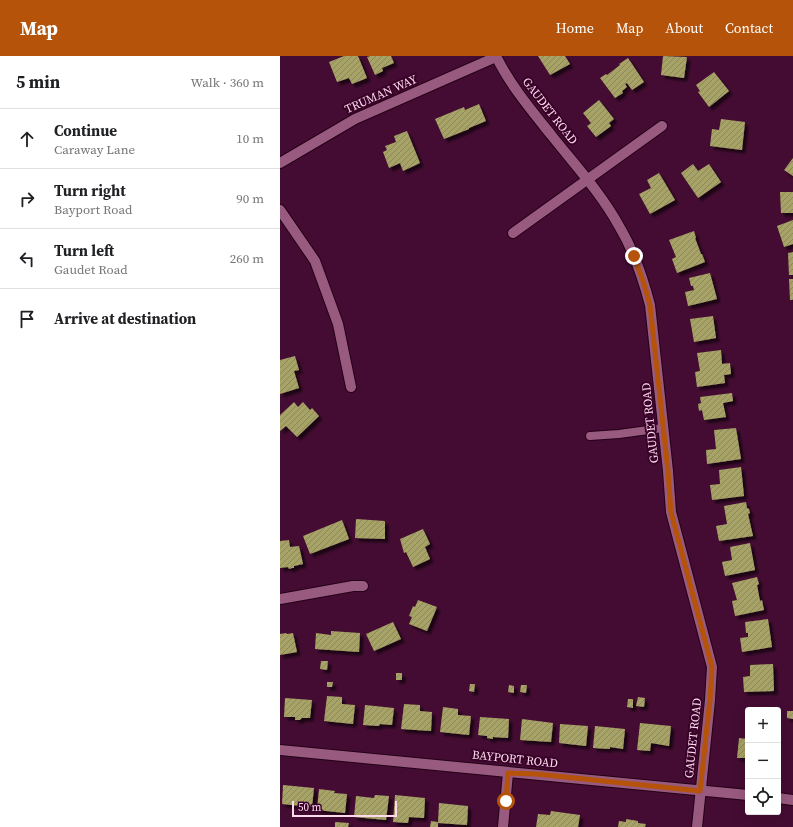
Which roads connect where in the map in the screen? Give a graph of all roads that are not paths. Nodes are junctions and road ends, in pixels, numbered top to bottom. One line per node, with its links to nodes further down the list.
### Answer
1 (496, 57): 3 (street, TRUMAN WAY); 4 (street, GAUDET ROAD)
2 (662, 126): 4 (street)
3 (280, 163)
4 (588, 180): 6 (street); 8 (street, GAUDET ROAD)
5 (280, 210): 7 (street)
6 (513, 233)
7 (351, 387)
8 (663, 428): 9 (lane); 14 (street, GAUDET ROAD)
9 (590, 436)
10 (363, 586): 11 (street)
11 (280, 599)
12 (280, 750): 13 (street, BAYPORT ROAD)
13 (508, 773): 14 (street, BAYPORT ROAD); 18 (street)
14 (700, 791): 15 (street, BAYPORT ROAD); 19 (street, GAUDET ROAD)
15 (745, 795)
16 (781, 798): 17 (street)
17 (793, 800)
18 (503, 827)
19 (697, 827)

